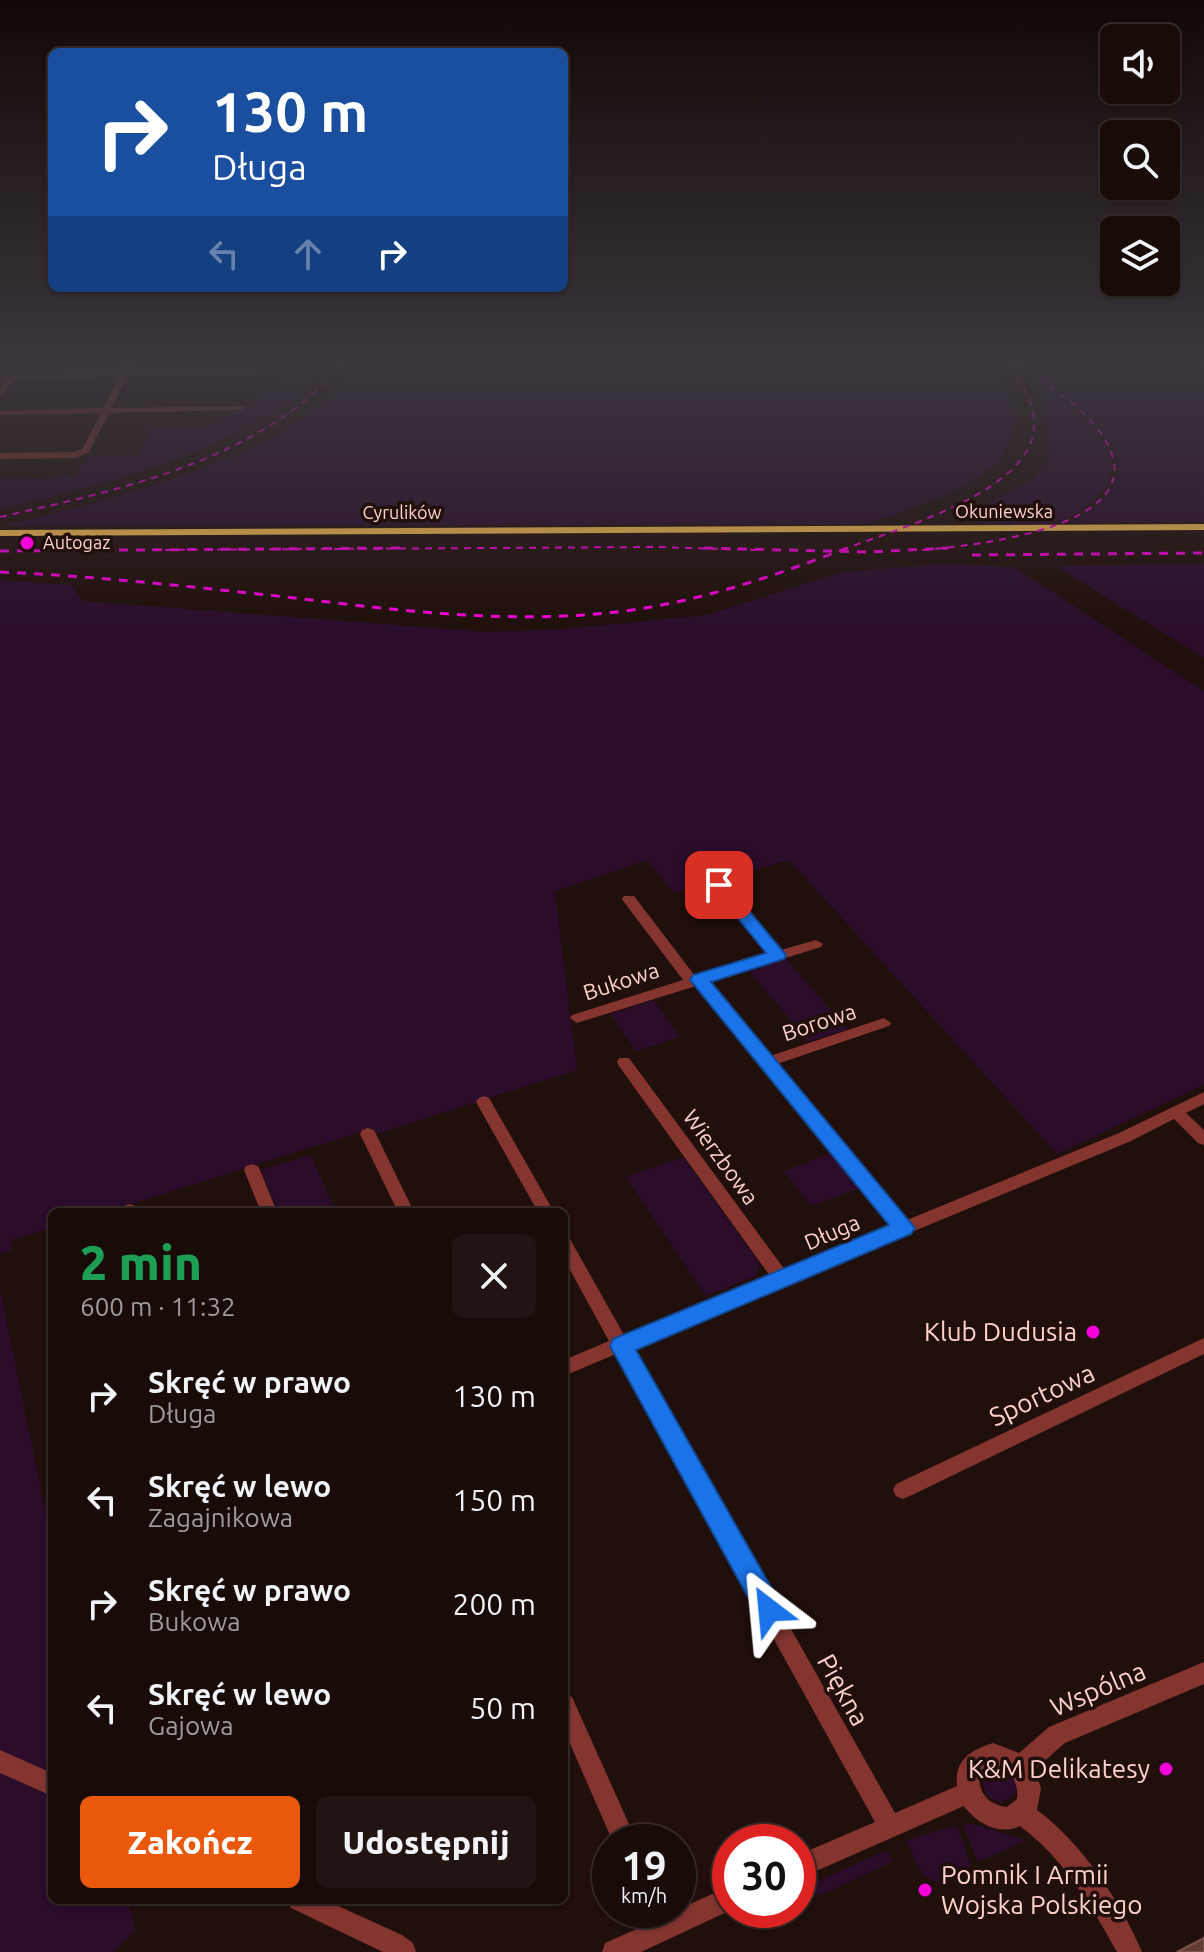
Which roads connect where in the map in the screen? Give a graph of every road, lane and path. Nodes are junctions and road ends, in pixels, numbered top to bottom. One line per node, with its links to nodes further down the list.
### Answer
1 (83, 452): 2 (street)
2 (0, 456)
3 (1204, 527): 4 (main road, Okuniewska)
4 (805, 529): 5 (main road, Cyrulików)
5 (0, 533)
6 (719, 885): 9 (street)
7 (629, 899): 10 (street)
8 (816, 944): 9 (street, Bukowa)
9 (777, 955): 10 (street, Bukowa)
10 (695, 981): 11 (street, Bukowa); 14 (street)
11 (577, 1018)
12 (884, 1023): 14 (street, Borowa)
13 (624, 1062): 26 (street, Wierzbowa)
14 (768, 1062): 24 (street)
15 (1204, 1097): 17 (street, Długa)
16 (484, 1102): 23 (street)
17 (1177, 1113): 19 (street); 24 (street, Długa)
18 (368, 1134): 22 (street)
19 (1204, 1139)
20 (252, 1170): 21 (street)
21 (267, 1208)
22 (404, 1208)
23 (544, 1208)
24 (904, 1228): 26 (street, Długa)
25 (568, 1251): 27 (street, Piękna)
26 (782, 1279): 27 (street, Długa)
27 (622, 1346): 29 (street, Długa); 39 (street, Piękna)
28 (1204, 1346): 30 (street, Sportowa)
29 (568, 1366)
30 (903, 1490)
31 (1204, 1673): 34 (street, Wspólna)
32 (568, 1714): 38 (street)
33 (0, 1761): 35 (street)
34 (1020, 1767): 36 (street); 37 (street)
35 (48, 1783)
36 (969, 1792): 37 (street); 39 (street)
37 (1021, 1813): 45 (street)
38 (617, 1824)
39 (890, 1826): 40 (street)
40 (816, 1859)
41 (314, 1904): 43 (street)
42 (648, 1928): 44 (street)
43 (404, 1952)
44 (614, 1952)
45 (1130, 1952)

